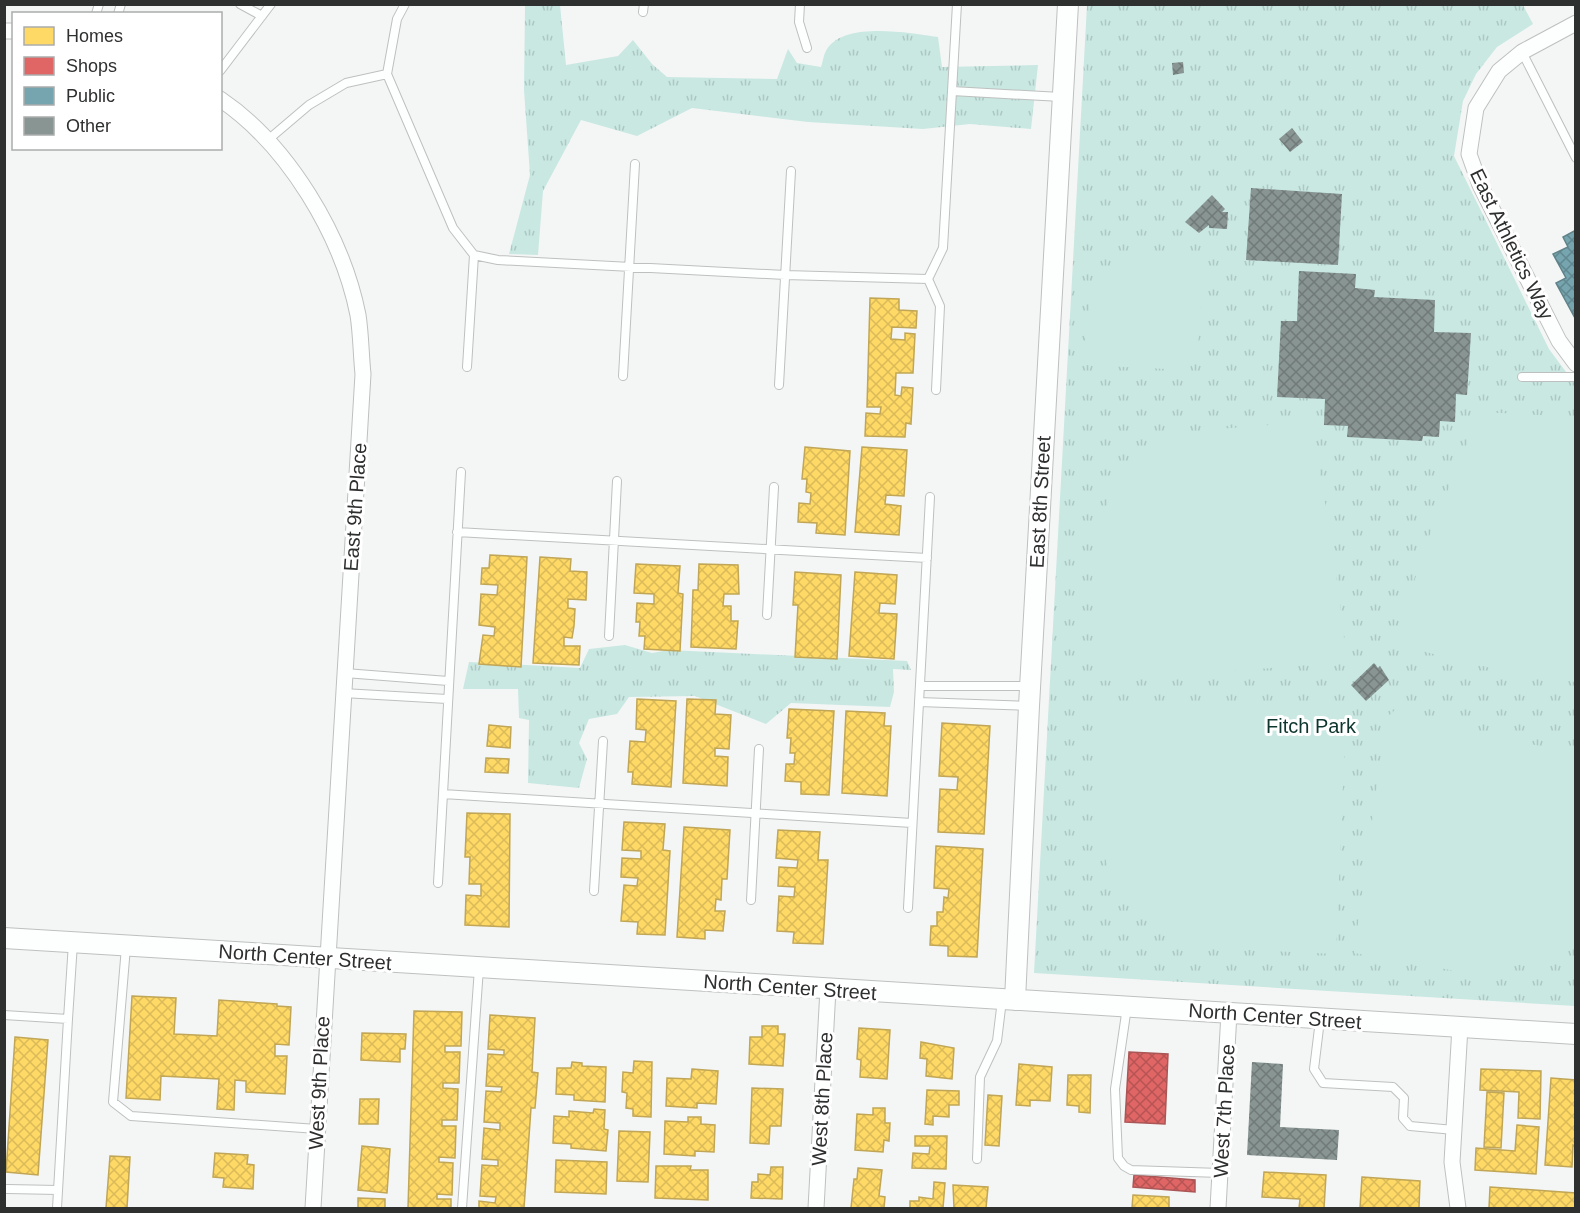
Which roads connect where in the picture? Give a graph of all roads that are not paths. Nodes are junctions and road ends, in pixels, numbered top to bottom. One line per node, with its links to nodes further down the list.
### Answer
1 (240, 4): 7 (lane)
2 (271, 4): 7 (lane)
3 (405, 4): 12 (lane)
4 (800, 4): 9 (lane)
5 (957, 4): 13 (lane)
6 (1068, 4): 14 (street, East 8th Street)
7 (262, 16): 11 (lane)
8 (1575, 23): 10 (street, East Athletics Way)
9 (807, 48)
10 (1522, 52): 17 (lane); 24 (street, East Athletics Way)
11 (222, 68)
12 (387, 74): 16 (lane); 20 (lane)
13 (952, 92): 14 (lane); 23 (lane)
14 (1063, 97): 44 (street, East 8th Street)
15 (222, 100): 16 (street, East 9th Place)
16 (269, 139): 41 (street, East 9th Place)
17 (1575, 158)
18 (635, 164): 21 (lane)
19 (791, 171): 22 (lane)
20 (474, 255): 21 (lane); 25 (lane)
21 (629, 267): 22 (lane); 26 (lane)
22 (785, 275): 23 (lane); 29 (lane)
23 (928, 279): 30 (lane)
24 (1575, 364)
25 (467, 367)
26 (623, 375)
27 (1522, 377): 28 (lane)
28 (1575, 377)
29 (779, 385)
30 (936, 390)
31 (461, 472): 35 (lane)
32 (617, 480): 36 (lane)
33 (774, 487): 37 (lane)
34 (930, 497): 38 (lane)
35 (457, 532): 36 (lane); 42 (lane)
36 (614, 541): 37 (lane); 40 (lane)
37 (770, 550): 38 (lane); 39 (lane)
38 (927, 558): 43 (lane)
39 (767, 615)
40 (609, 636)
41 (344, 673): 42 (lane); 45 (street, East 9th Place)
42 (448, 681): 46 (lane)
43 (920, 686): 44 (lane); 47 (lane)
44 (1030, 686): 48 (street, East 8th Street)
45 (343, 693): 46 (lane); 62 (street, East 9th Place)
46 (447, 699): 51 (lane)
47 (919, 702): 48 (lane); 54 (lane)
48 (1029, 706): 65 (street, East 8th Street)
49 (603, 741): 52 (lane)
50 (759, 749): 53 (lane)
51 (443, 794): 52 (lane); 55 (lane)
52 (599, 804): 53 (lane); 56 (lane)
53 (756, 813): 54 (lane); 57 (lane)
54 (912, 823): 58 (lane)
55 (438, 883)
56 (594, 891)
57 (751, 900)
58 (908, 908)
59 (4, 938): 60 (street, North Center Street)
60 (73, 942): 61 (street, North Center Street); 70 (lane)
61 (126, 946): 62 (street, North Center Street); 73 (lane)
62 (326, 958): 63 (street, North Center Street); 73 (street, West 9th Place)
63 (479, 967): 64 (street, North Center Street); 81 (lane)
64 (828, 989): 65 (street, North Center Street); 82 (street, West 8th Place)
65 (1009, 1000): 66 (street, North Center Street); 75 (lane)
66 (1127, 1007): 67 (street, North Center Street); 76 (lane)
67 (1229, 1013): 69 (street, North Center Street); 76 (street, West 7th Place)
68 (4, 1015): 70 (lane)
69 (1320, 1018): 71 (street, North Center Street); 74 (lane)
70 (68, 1019): 78 (lane)
71 (1460, 1027): 72 (street, North Center Street); 74 (street)
72 (1575, 1034)
73 (317, 1129): 80 (street, West 9th Place)
74 (1454, 1130): 84 (street)
75 (977, 1159)
76 (1220, 1173): 83 (street, West 7th Place)
77 (7, 1189): 78 (lane)
78 (58, 1190): 79 (lane)
79 (57, 1209)
80 (313, 1209)
81 (462, 1209)
82 (816, 1209)
83 (1218, 1209)
84 (1458, 1209)

